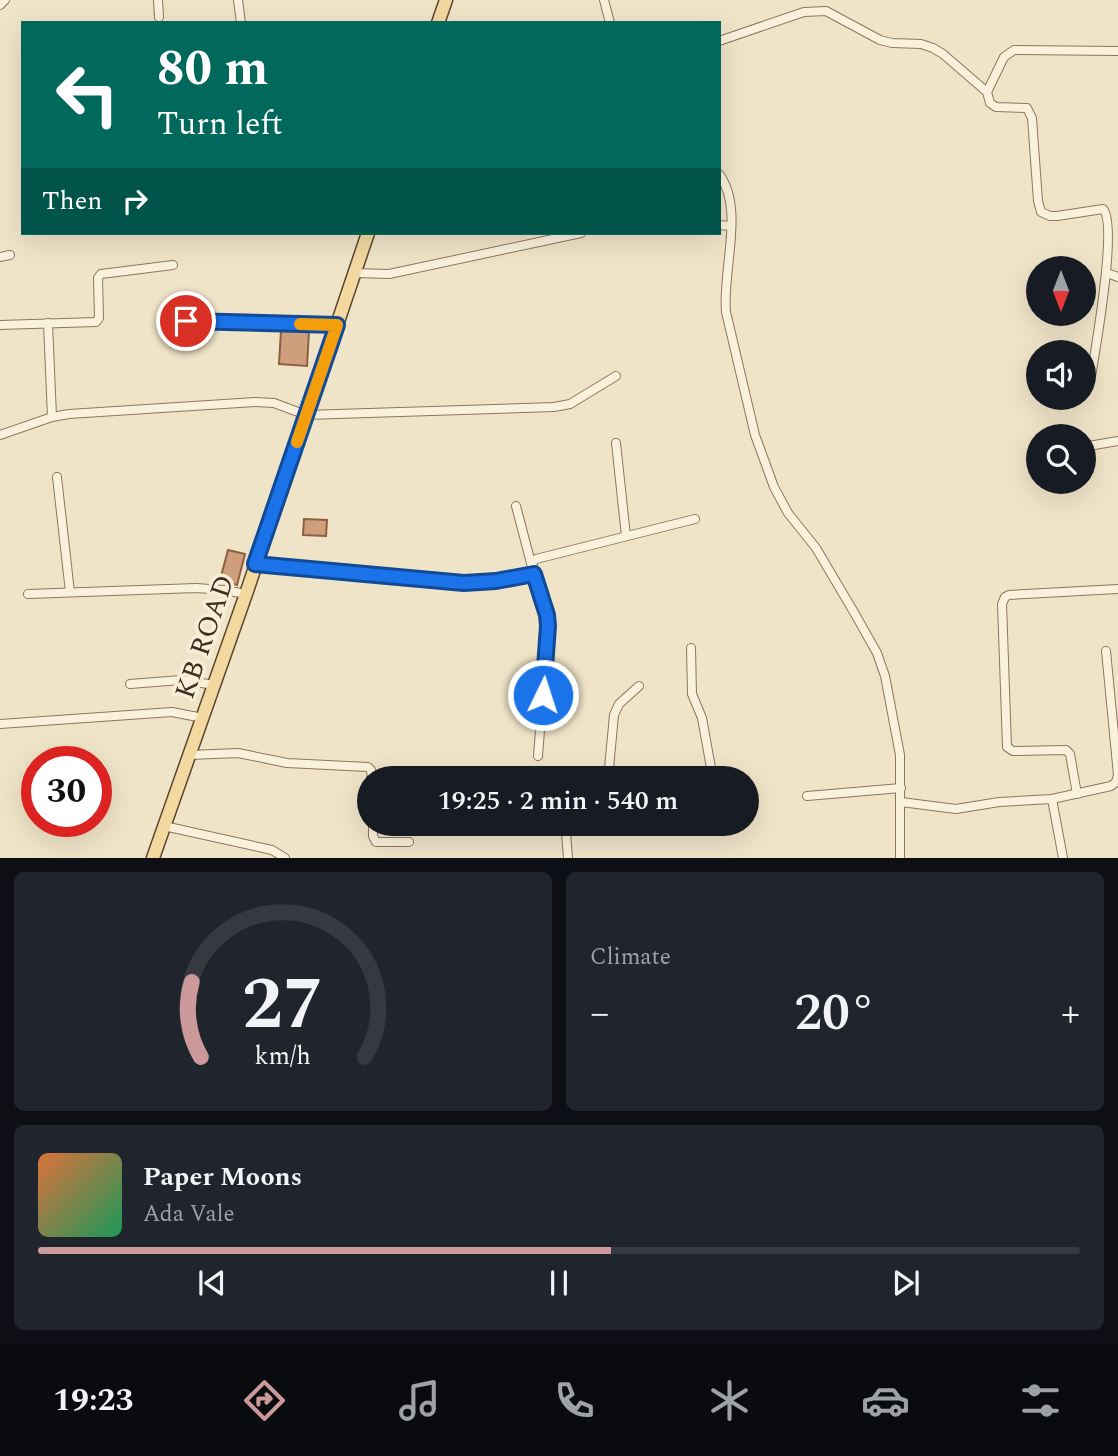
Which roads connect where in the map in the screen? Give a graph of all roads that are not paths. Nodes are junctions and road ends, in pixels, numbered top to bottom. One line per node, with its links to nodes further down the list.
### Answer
1 (5, 0): 6 (street)
2 (158, 0): 7 (street)
3 (238, 0): 8 (street)
4 (446, 0): 9 (main road)
5 (604, 0): 10 (street)
6 (0, 5)
7 (159, 17)
8 (241, 21)
9 (439, 21)
10 (609, 21)
11 (721, 40): 13 (street)
12 (1118, 51): 13 (street)
13 (987, 92): 23 (street)
14 (721, 178): 16 (street)
15 (721, 225): 16 (street)
16 (731, 226): 60 (street)
17 (367, 235): 22 (main road, KB ROAD)
18 (572, 235): 22 (street)
19 (10, 255): 20 (street)
20 (0, 257)
21 (173, 265): 26 (street)
22 (354, 273): 28 (main road, KB ROAD)
23 (1107, 273): 24 (street); 29 (street)
24 (1118, 277)
25 (186, 321): 28 (street)
26 (48, 323): 27 (street); 32 (street)
27 (0, 325)
28 (337, 325): 31 (main road, KB ROAD)
29 (1096, 344)
30 (616, 376): 31 (street)
31 (306, 415): 32 (street); 41 (main road, KB ROAD)
32 (51, 417): 33 (street)
33 (0, 435)
34 (1118, 442): 36 (street)
35 (616, 443): 40 (street)
36 (1096, 445)
37 (57, 477): 44 (street)
38 (516, 506): 42 (street)
39 (695, 519): 40 (street)
40 (626, 536): 42 (street)
41 (255, 564): 42 (street); 46 (main road, KB ROAD)
42 (533, 571): 55 (street)
43 (1118, 589): 61 (street)
44 (70, 592): 45 (street); 46 (street)
45 (28, 594)
46 (246, 594): 50 (main road, KB ROAD)
47 (691, 648): 58 (street)
48 (1106, 651): 59 (street)
49 (131, 684): 50 (street)
50 (215, 685): 52 (main road, KB ROAD)
51 (639, 686): 57 (street)
52 (203, 719): 53 (street); 54 (main road, KB ROAD)
53 (0, 724)
54 (189, 755): 56 (street); 65 (main road, KB ROAD)
55 (538, 756)
56 (357, 766)
57 (609, 766)
58 (711, 766)
59 (1117, 782): 61 (street)
60 (901, 788): 62 (street); 64 (street)
61 (1077, 794): 63 (street)
62 (807, 796)
63 (1052, 799): 64 (street); 73 (street)
64 (901, 802): 72 (street)
65 (164, 825): 69 (main road, KB ROAD); 70 (street)
66 (375, 836): 68 (street)
67 (566, 836): 71 (street)
68 (410, 842)
69 (153, 858)
70 (285, 858)
71 (568, 858)
72 (900, 858)
73 (1063, 858)

